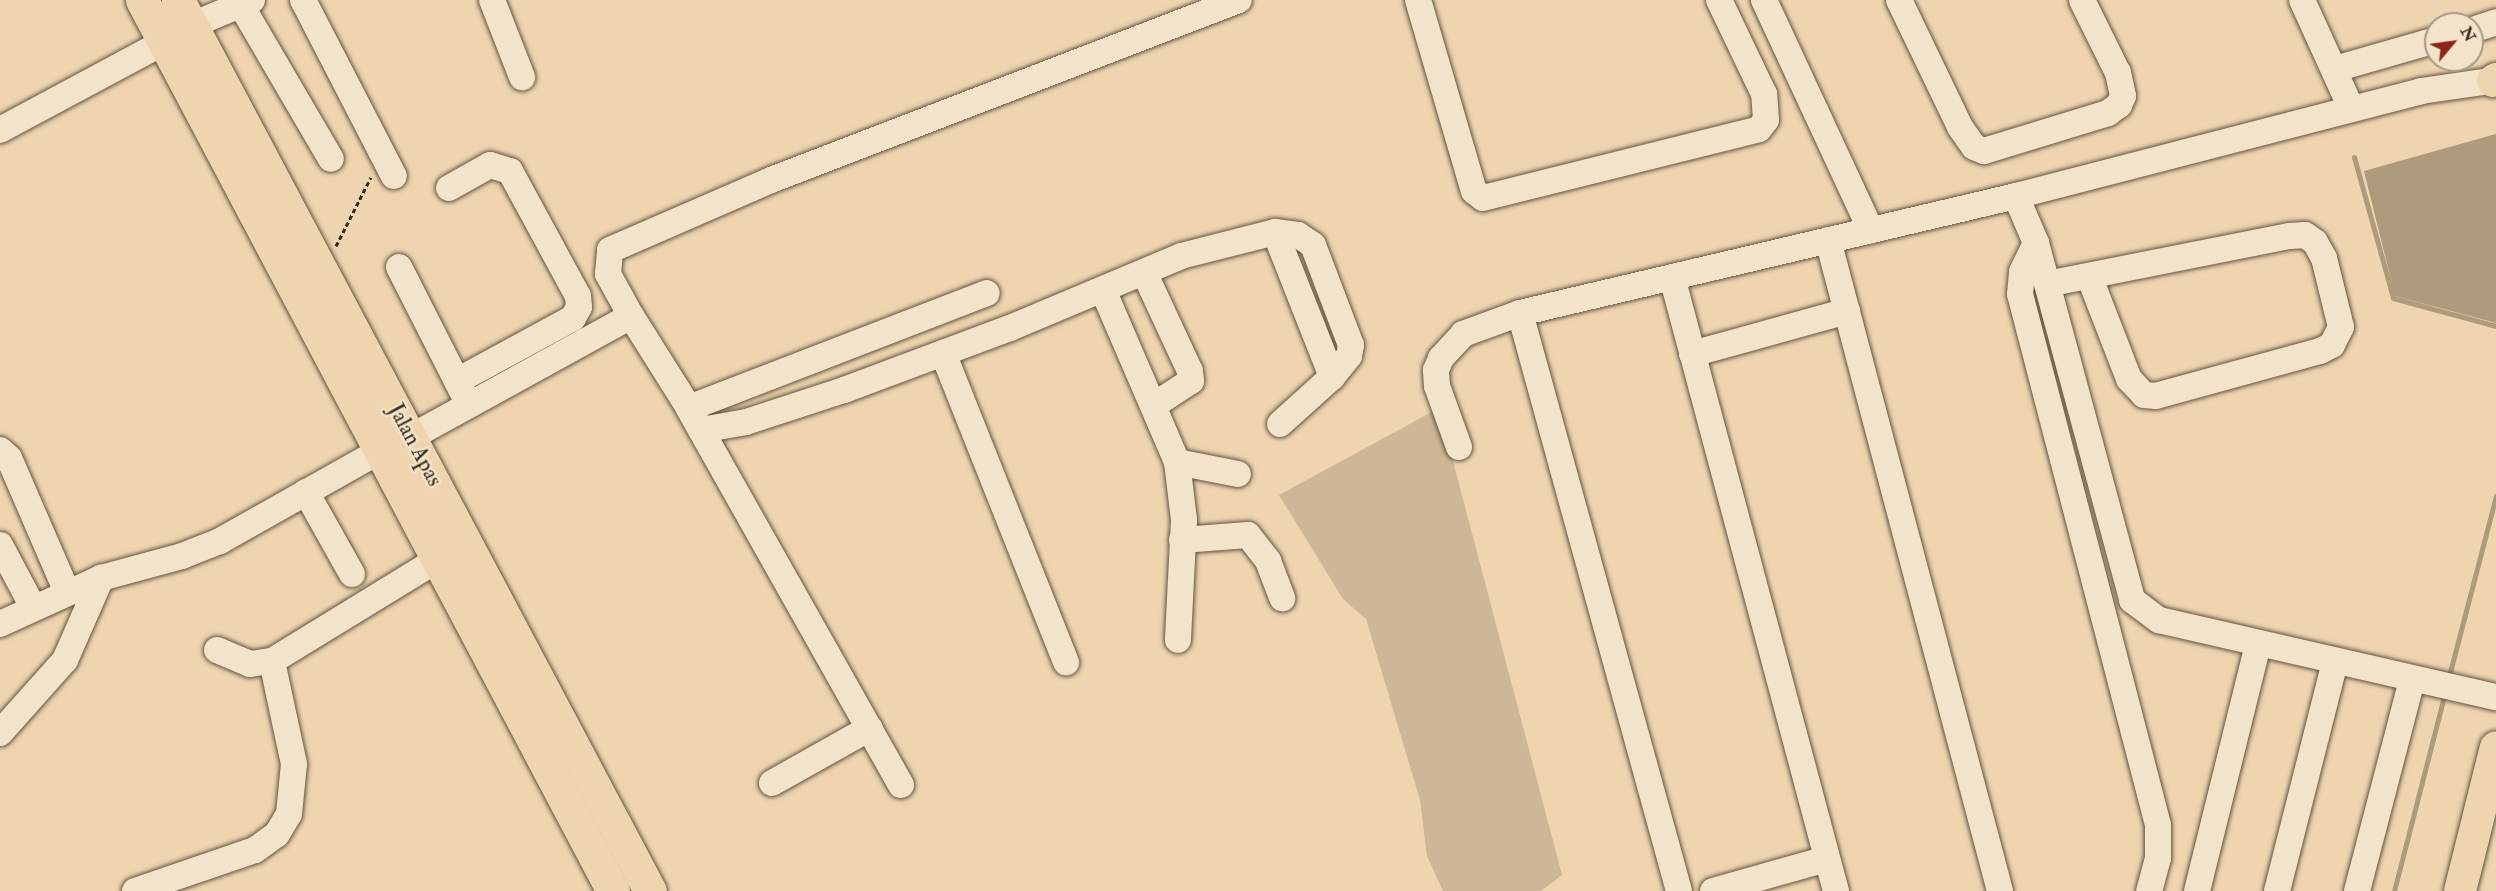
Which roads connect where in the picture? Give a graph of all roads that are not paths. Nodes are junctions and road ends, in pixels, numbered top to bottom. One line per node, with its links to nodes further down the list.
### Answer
1 (142, 0): 13 (highway, Jalan Apas)
2 (303, 0): 21 (street)
3 (492, 0): 16 (street)
4 (1239, 0): 36 (street)
5 (1418, 0): 6 (street)
6 (1719, 0)
7 (1764, 0): 24 (street)
8 (1899, 0): 9 (street)
9 (2082, 0)
10 (2302, 0): 15 (street)
11 (246, 2): 12 (street); 20 (street)
12 (185, 12): 44 (highway, Jalan Apas)
13 (164, 42): 19 (street); 47 (highway, Jalan Apas)
14 (2424, 43): 15 (street)
15 (2335, 69): 18 (street)
16 (522, 77)
17 (2495, 80): 18 (street)
18 (2351, 108): 23 (street)
19 (0, 130)
20 (331, 159)
21 (390, 168)
22 (449, 188): 39 (street)
23 (2016, 196): 24 (street); 26 (street)
24 (1871, 230): 25 (street)
25 (1828, 240): 30 (street); 34 (street)
26 (2036, 243): 31 (street); 83 (street)
27 (399, 267): 39 (street)
28 (1144, 272): 32 (street); 41 (street); 43 (street)
29 (2089, 276): 29 (street); 31 (street)
30 (1672, 277): 35 (street); 38 (street)
31 (2047, 284): 61 (street)
32 (1103, 290): 37 (street); 41 (street)
33 (987, 293): 42 (street)
34 (1847, 311): 38 (street); 82 (street)
35 (1520, 313): 45 (street); 79 (street)
36 (631, 316): 40 (street); 42 (street)
37 (943, 353): 42 (street); 64 (street)
38 (1692, 354): 75 (street)
39 (457, 381): 40 (street)
40 (469, 405): 44 (street)
41 (1153, 406): 48 (street)
42 (695, 419): 69 (street)
43 (1280, 424)
44 (411, 437): 67 (highway, Jalan Apas)
45 (1459, 447)
46 (0, 450): 56 (street)
47 (380, 451): 50 (street); 53 (highway, Jalan Apas)
48 (1178, 462): 49 (street); 51 (street)
49 (1238, 474)
50 (306, 492): 54 (street); 55 (street)
51 (1182, 540): 57 (street); 60 (street)
52 (0, 545): 58 (street)
53 (437, 560): 63 (street); 72 (highway, Jalan Apas)
54 (352, 574)
55 (101, 578): 56 (street); 70 (street)
56 (67, 592): 58 (street)
57 (1282, 598)
58 (33, 607): 59 (street)
59 (0, 624)
60 (1178, 640)
61 (2258, 644): 65 (street); 84 (street)
62 (217, 650): 63 (street)
63 (272, 661): 76 (street)
64 (1066, 662)
65 (2335, 662): 66 (street); 85 (street)
66 (2423, 682): 68 (street); 86 (street)
67 (547, 696): 72 (highway); 78 (highway, Jalan Apas)
68 (2489, 696)
69 (870, 728): 73 (street); 74 (street)
70 (0, 733)
71 (2496, 747): 87 (main road)
72 (557, 783): 77 (highway, Jalan Apas)
73 (771, 783)
74 (901, 784)
75 (1827, 859): 80 (street); 81 (street)
76 (135, 891)
77 (614, 891)
78 (650, 891)
79 (1679, 891)
80 (1713, 891)
81 (1836, 891)
82 (2000, 891)
83 (2150, 891)
84 (2197, 891)
85 (2277, 891)
86 (2357, 891)
87 (2460, 891)

